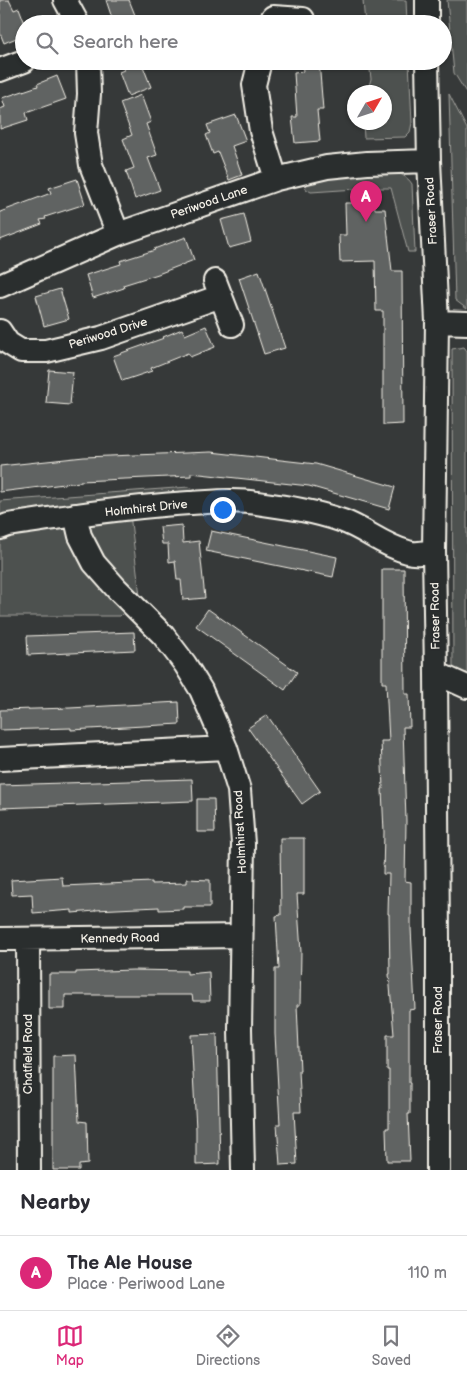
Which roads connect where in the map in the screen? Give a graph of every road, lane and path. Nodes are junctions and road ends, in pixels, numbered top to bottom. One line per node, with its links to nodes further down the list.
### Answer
1 (64, 0): 3 (street)
2 (427, 0): 4 (street)
3 (73, 15)
4 (427, 15)
5 (15, 64): 6 (street)
6 (0, 70)
7 (88, 70): 12 (street)
8 (258, 70): 11 (street)
9 (427, 70): 10 (street, Fraser Road)
10 (429, 161): 11 (street, Periwood Lane); 14 (street, Fraser Road)
11 (276, 179): 12 (street, Periwood Lane)
12 (118, 234): 13 (street, Periwood Lane)
13 (0, 286)
14 (437, 322): 15 (street); 20 (street, Fraser Road)
15 (467, 323)
16 (232, 325): 17 (street, Periwood Drive)
17 (0, 332)
18 (75, 515): 19 (street, Holmhirst Drive); 20 (street, Holmhirst Drive); 23 (street, Holmhirst Road)
19 (0, 528)
20 (434, 551): 21 (street, Fraser Road)
21 (436, 673): 22 (street); 30 (street, Fraser Road)
22 (467, 687)
23 (226, 748): 24 (street); 25 (street, Holmhirst Road)
24 (0, 759)
25 (241, 936): 27 (street, Kennedy Road); 29 (street, Holmhirst Road)
26 (0, 939): 27 (street, Kennedy Road)
27 (28, 939): 28 (street, Chatfield Road)
28 (29, 1170)
29 (243, 1170)
30 (438, 1170)

